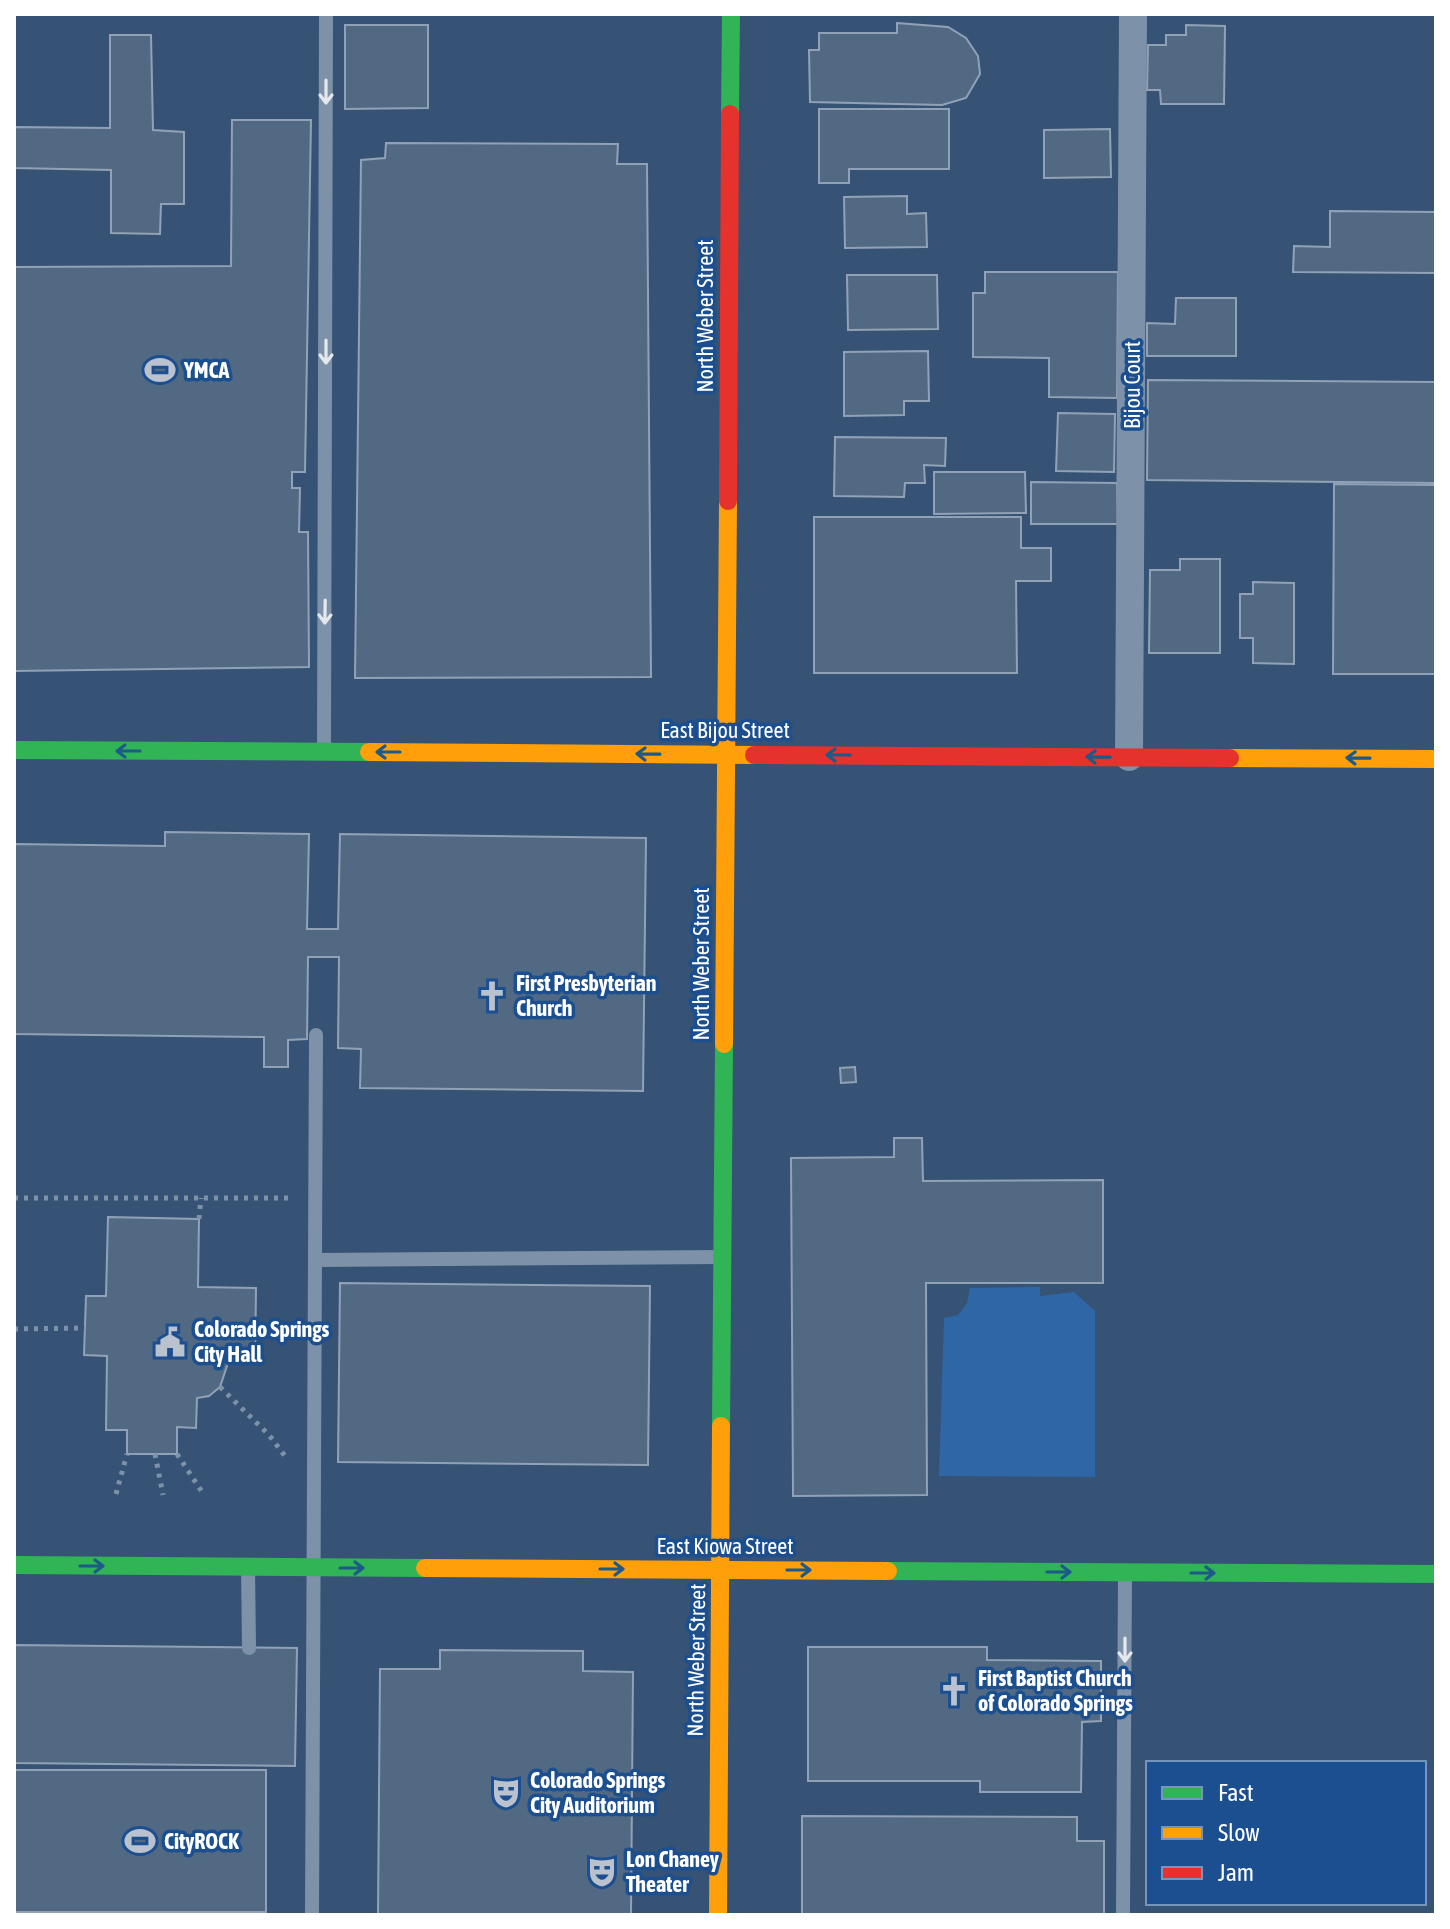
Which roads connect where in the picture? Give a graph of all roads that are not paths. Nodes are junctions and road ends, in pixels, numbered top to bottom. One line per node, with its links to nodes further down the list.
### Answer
1 (326, 14): 5 (lane, one-way to 5)
2 (731, 14): 6 (main road, North Weber Street)
3 (1133, 14): 7 (street, Bijou Court)
4 (14, 750): 5 (main road, East Bijou Street, one-way to 4)
5 (324, 752): 6 (main road, East Bijou Street, one-way to 5)
6 (726, 754): 7 (main road, East Bijou Street, one-way to 6); 10 (main road, North Weber Street)
7 (1129, 757): 8 (main road, East Bijou Street, one-way to 7)
8 (1436, 759)
9 (316, 1035): 11 (lane)
10 (723, 1257): 11 (lane); 15 (main road, North Weber Street)
11 (315, 1260): 14 (lane)
12 (14, 1565): 13 (main road, East Kiowa Street, one-way to 13)
13 (248, 1567): 14 (main road, East Kiowa Street); 18 (lane)
14 (315, 1567): 15 (main road, East Kiowa Street, one-way to 15); 19 (lane)
15 (721, 1570): 16 (main road, East Kiowa Street, one-way to 16); 20 (main road, North Weber Street)
16 (1125, 1572): 17 (main road, East Kiowa Street, one-way to 17); 21 (lane, one-way to 21)
17 (1436, 1574)
18 (249, 1648)
19 (312, 1915)
20 (718, 1915)
21 (1123, 1915)

